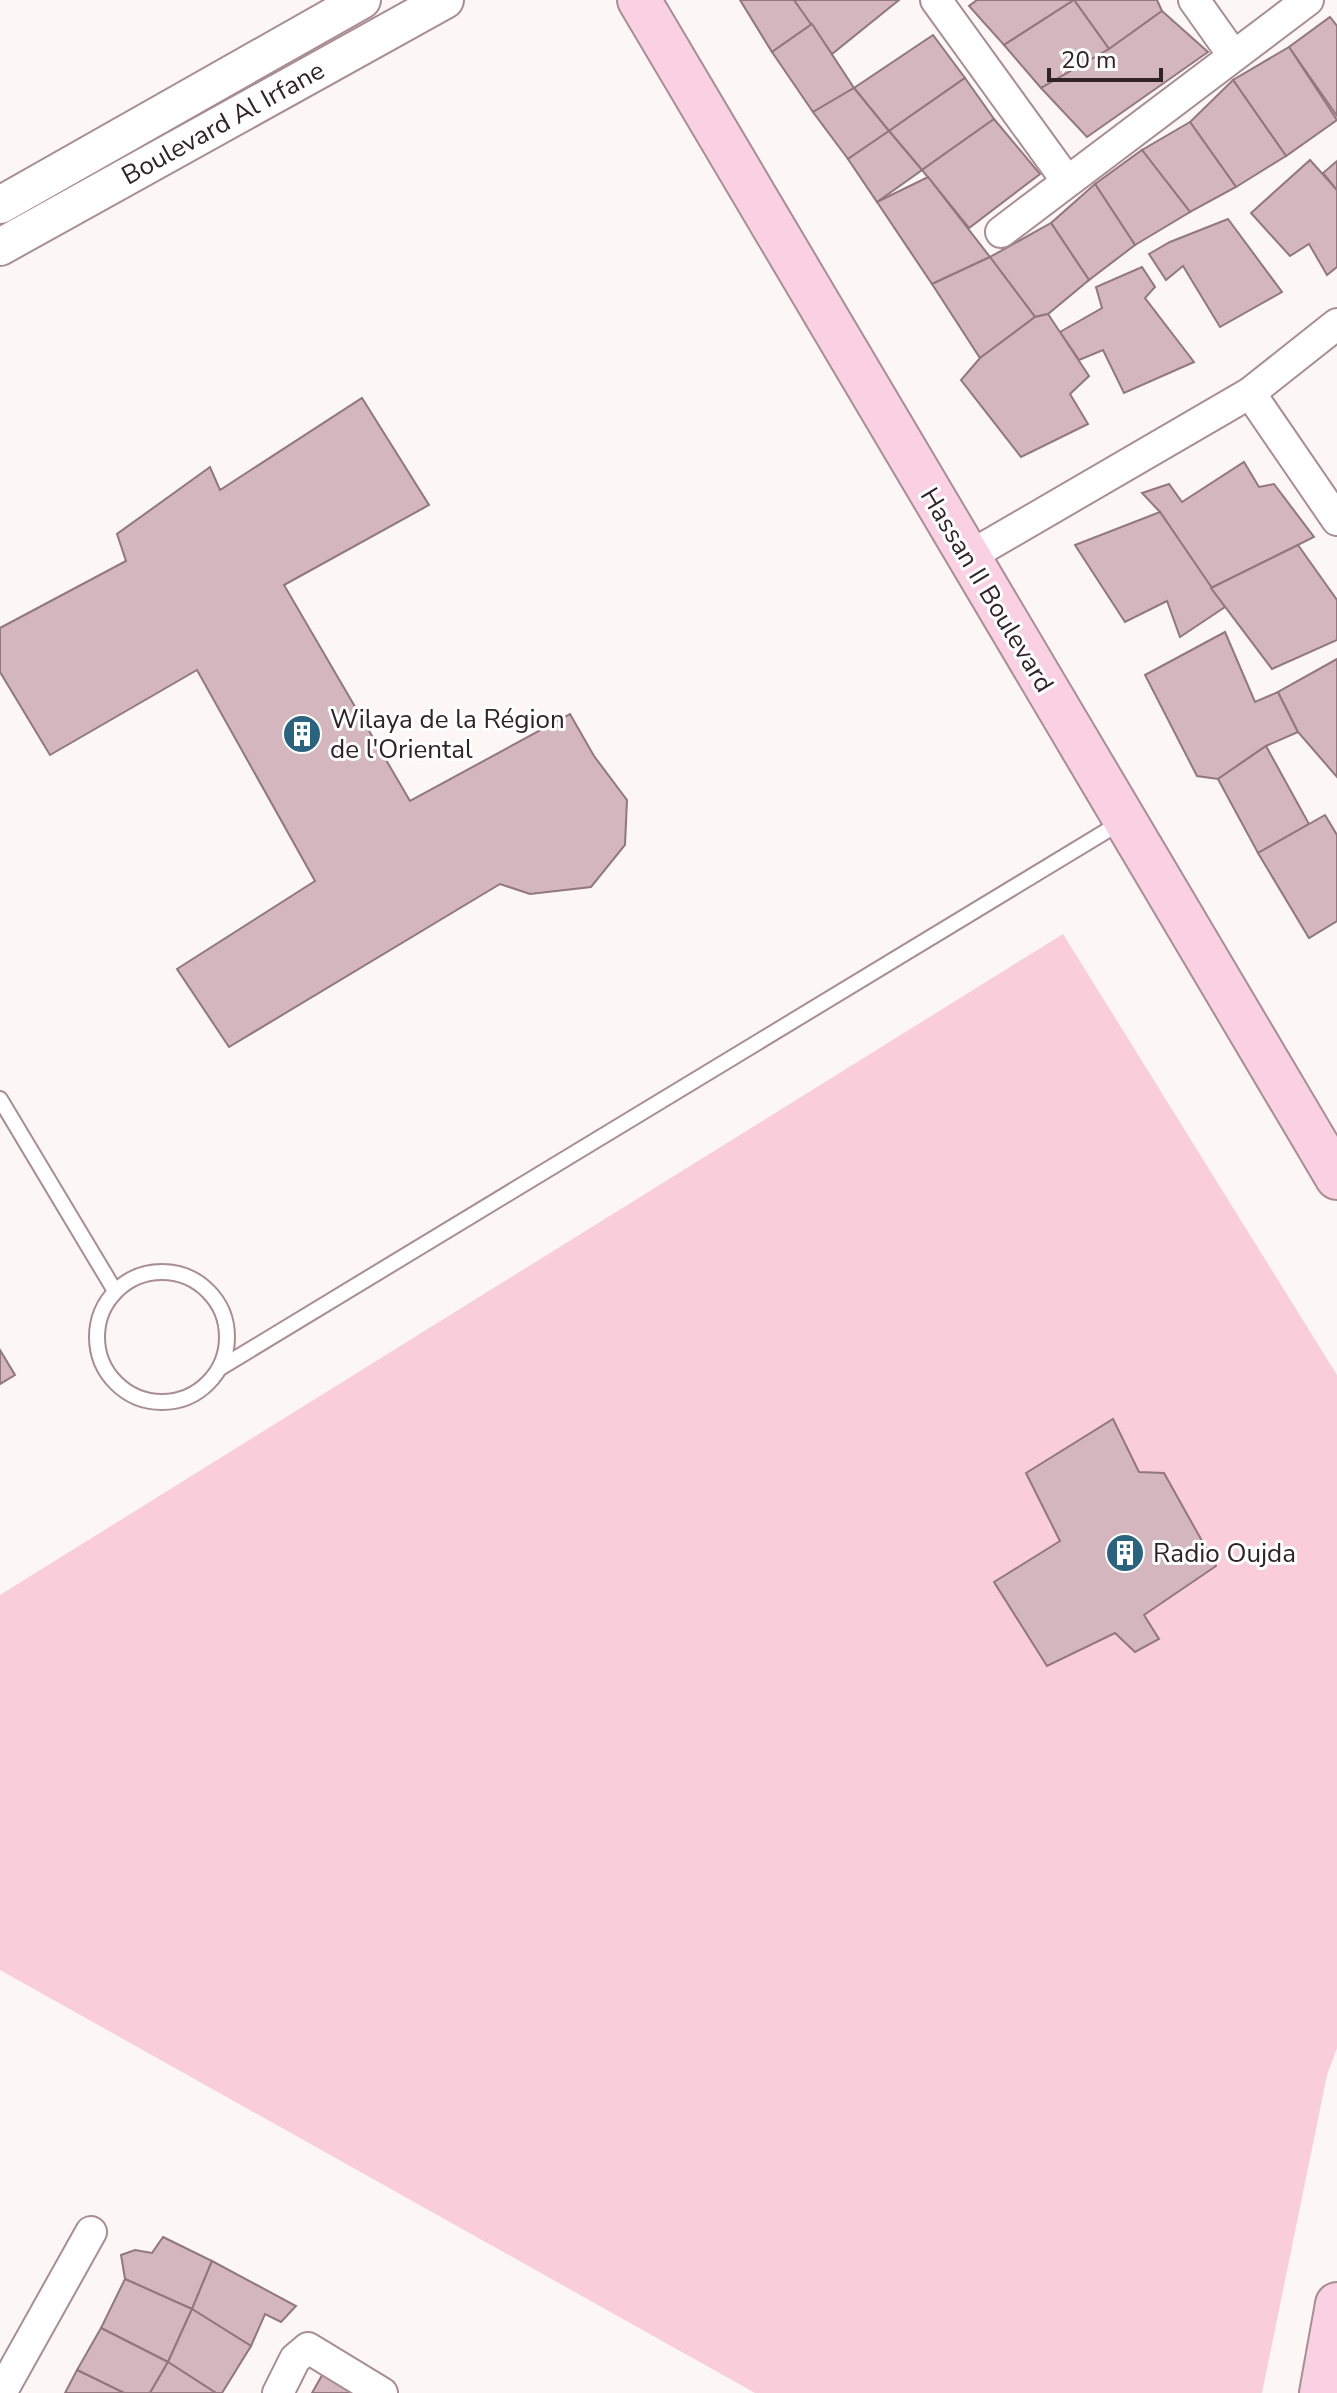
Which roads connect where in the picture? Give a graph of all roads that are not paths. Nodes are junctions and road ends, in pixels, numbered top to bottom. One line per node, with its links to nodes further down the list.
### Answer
1 (362, 0): 9 (street, Boulevard Al Irfane)
2 (445, 0): 11 (street, Boulevard Al Irfane)
3 (639, 0): 15 (main road, Hassan II Boulevard)
4 (936, 0): 8 (street)
5 (1194, 0): 7 (street)
6 (1308, 0): 7 (street)
7 (1233, 55): 8 (street)
8 (1067, 181): 10 (street)
9 (0, 205)
10 (1001, 232)
11 (0, 247)
12 (1337, 324): 13 (street)
13 (1250, 393): 14 (street); 15 (street)
14 (1337, 520)
15 (968, 557): 16 (main road, Hassan II Boulevard)
16 (1123, 821): 18 (main road, Hassan II Boulevard); 20 (lane)
17 (0, 1099): 19 (lane)
18 (1333, 1162)
19 (115, 1291): 20 (lane); 20 (lane)
20 (220, 1368)
21 (91, 2232): 23 (street)
22 (1337, 2304): 26 (main road)
23 (1, 2393)
24 (278, 2393): 25 (street)
25 (382, 2393)
26 (1321, 2393)

